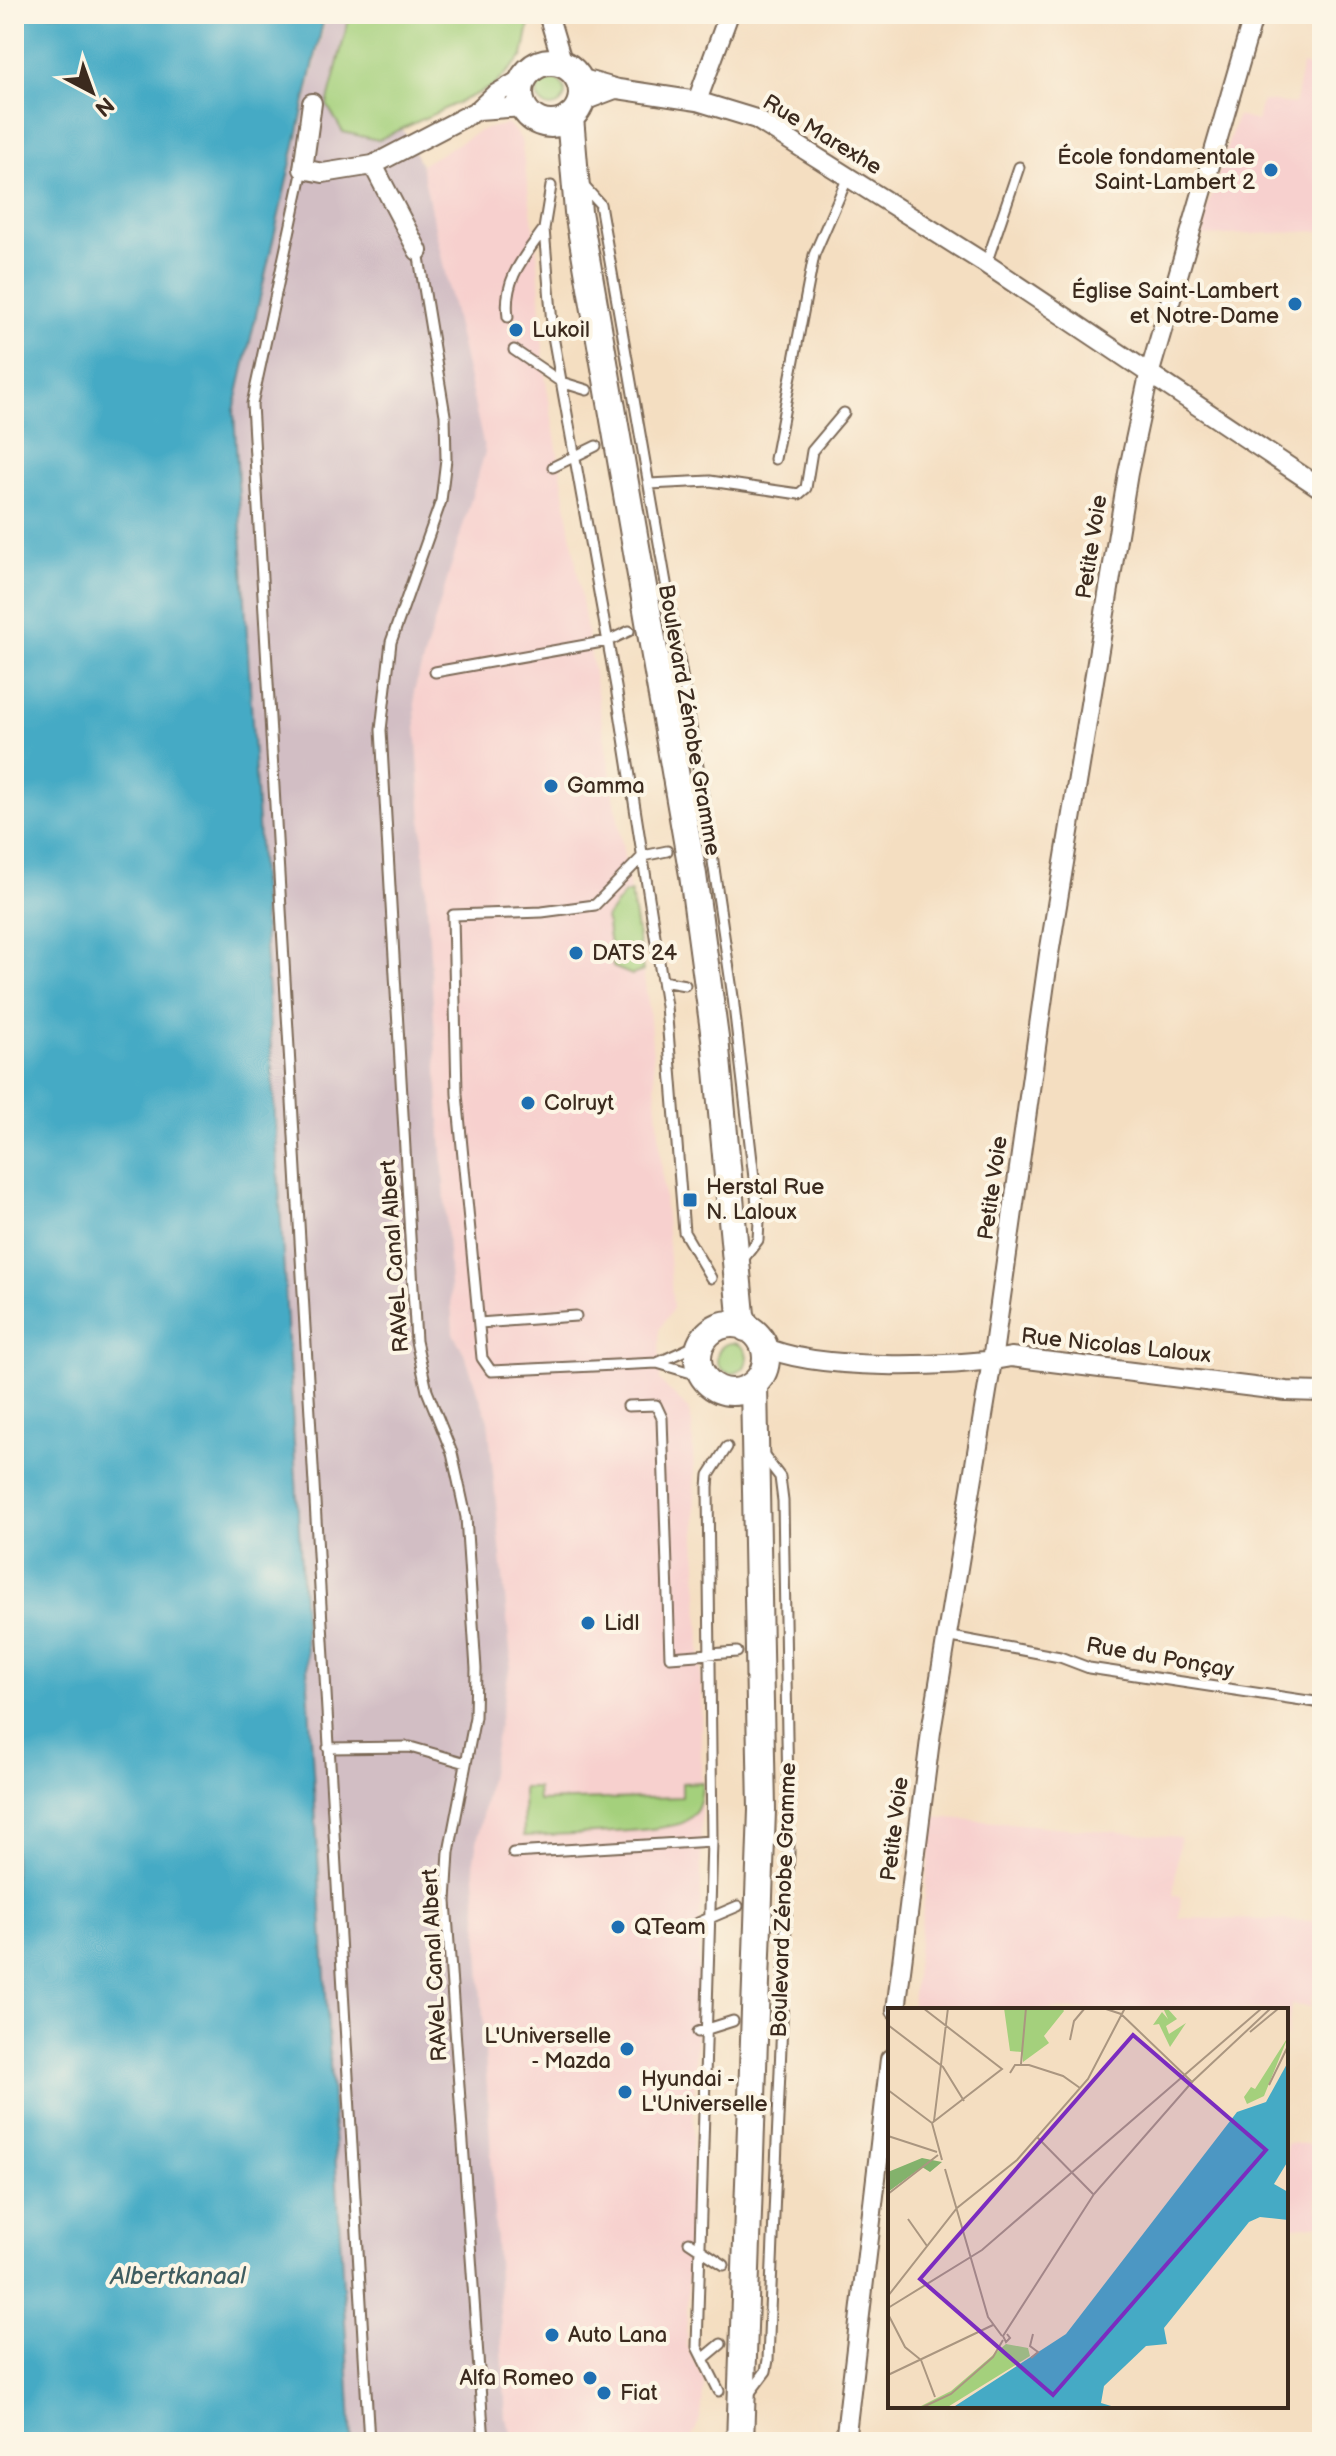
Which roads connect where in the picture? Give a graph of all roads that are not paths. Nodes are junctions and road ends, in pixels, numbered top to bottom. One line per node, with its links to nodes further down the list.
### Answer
1 (548, 14): 5 (street)
2 (729, 14): 6 (street)
3 (1254, 14): 20 (street, Petite Voie)
4 (525, 77): 5 (main road); 8 (main road); 9 (street)
5 (573, 90): 6 (street, Rue Marexhe); 8 (main road); 14 (main road, Boulevard Zénobe Gramme)
6 (697, 101): 13 (street, Rue Marexhe)
7 (312, 103): 12 (street)
8 (524, 107): 9 (street)
9 (478, 110): 10 (street)
10 (373, 165): 12 (street); 16 (street)
11 (1019, 167): 17 (lane)
12 (303, 169): 54 (lane)
13 (848, 177): 17 (street, Rue Marexhe); 26 (lane)
14 (562, 182): 15 (lane, Boulevard Zénobe Gramme); 28 (lane, Boulevard Zénobe Gramme); 37 (main road, Boulevard Zénobe Gramme)
15 (544, 229): 18 (lane); 21 (lane, Boulevard Zénobe Gramme)
16 (418, 251): 55 (lane, RAVeL Canal Albert)
17 (986, 264): 20 (street, Rue Marexhe)
18 (508, 317)
19 (514, 350): 21 (lane)
20 (1149, 375): 29 (street, Rue Marexhe); 43 (street, Petite Voie)
21 (561, 382): 22 (lane); 25 (lane, Boulevard Zénobe Gramme)
22 (587, 390)
23 (844, 413): 28 (lane)
24 (596, 446): 25 (lane)
25 (574, 456): 27 (lane); 31 (lane, Boulevard Zénobe Gramme)
26 (775, 459)
27 (553, 467)
28 (649, 484): 37 (lane, Boulevard Zénobe Gramme)
29 (1322, 489)
30 (629, 631): 31 (lane)
31 (608, 641): 32 (lane); 34 (lane, Boulevard Zénobe Gramme)
32 (435, 672)
33 (667, 851): 34 (lane)
34 (643, 856): 35 (lane, Boulevard Zénobe Gramme); 40 (lane)
35 (662, 981): 36 (lane); 38 (lane, Boulevard Zénobe Gramme)
36 (685, 985)
37 (737, 1268): 41 (main road, Boulevard Zénobe Gramme)
38 (711, 1278)
39 (576, 1316): 40 (lane)
40 (479, 1323): 44 (lane)
41 (754, 1337): 42 (main road); 43 (street, Rue Nicolas Laloux); 46 (main road, Boulevard Zénobe Gramme)
42 (701, 1343): 44 (lane); 45 (main road)
43 (992, 1361): 47 (street, Rue Nicolas Laloux); 50 (street, Petite Voie)
44 (657, 1363): 45 (lane)
45 (702, 1376): 46 (main road)
46 (754, 1384): 70 (main road, Boulevard Zénobe Gramme)
47 (1322, 1392)
48 (628, 1406): 52 (lane)
49 (727, 1447): 52 (lane, Boulevard Zénobe Gramme)
50 (946, 1636): 53 (lane, Rue du Ponçay); 61 (street, Petite Voie)
51 (737, 1652): 52 (lane)
52 (711, 1655): 56 (lane, Boulevard Zénobe Gramme)
53 (1322, 1703)
54 (328, 1748): 55 (lane); 71 (lane)
55 (466, 1763): 72 (lane, RAVeL Canal Albert)
56 (712, 1841): 57 (lane); 59 (lane, Boulevard Zénobe Gramme)
57 (513, 1853)
58 (738, 1906): 59 (lane)
59 (710, 1918): 60 (lane); 63 (lane, Boulevard Zénobe Gramme)
60 (698, 1923)
61 (896, 2008)
62 (733, 2021): 63 (lane)
63 (702, 2030): 66 (lane, Boulevard Zénobe Gramme)
64 (888, 2076): 74 (street)
65 (689, 2242): 66 (lane)
66 (700, 2248): 67 (lane); 69 (lane, Boulevard Zénobe Gramme)
67 (724, 2265)
68 (721, 2344): 69 (lane)
69 (703, 2359): 70 (lane, Boulevard Zénobe Gramme)
70 (730, 2397): 73 (main road, Boulevard Zénobe Gramme)
71 (369, 2442)
72 (484, 2442)
73 (740, 2442)
74 (845, 2442)

